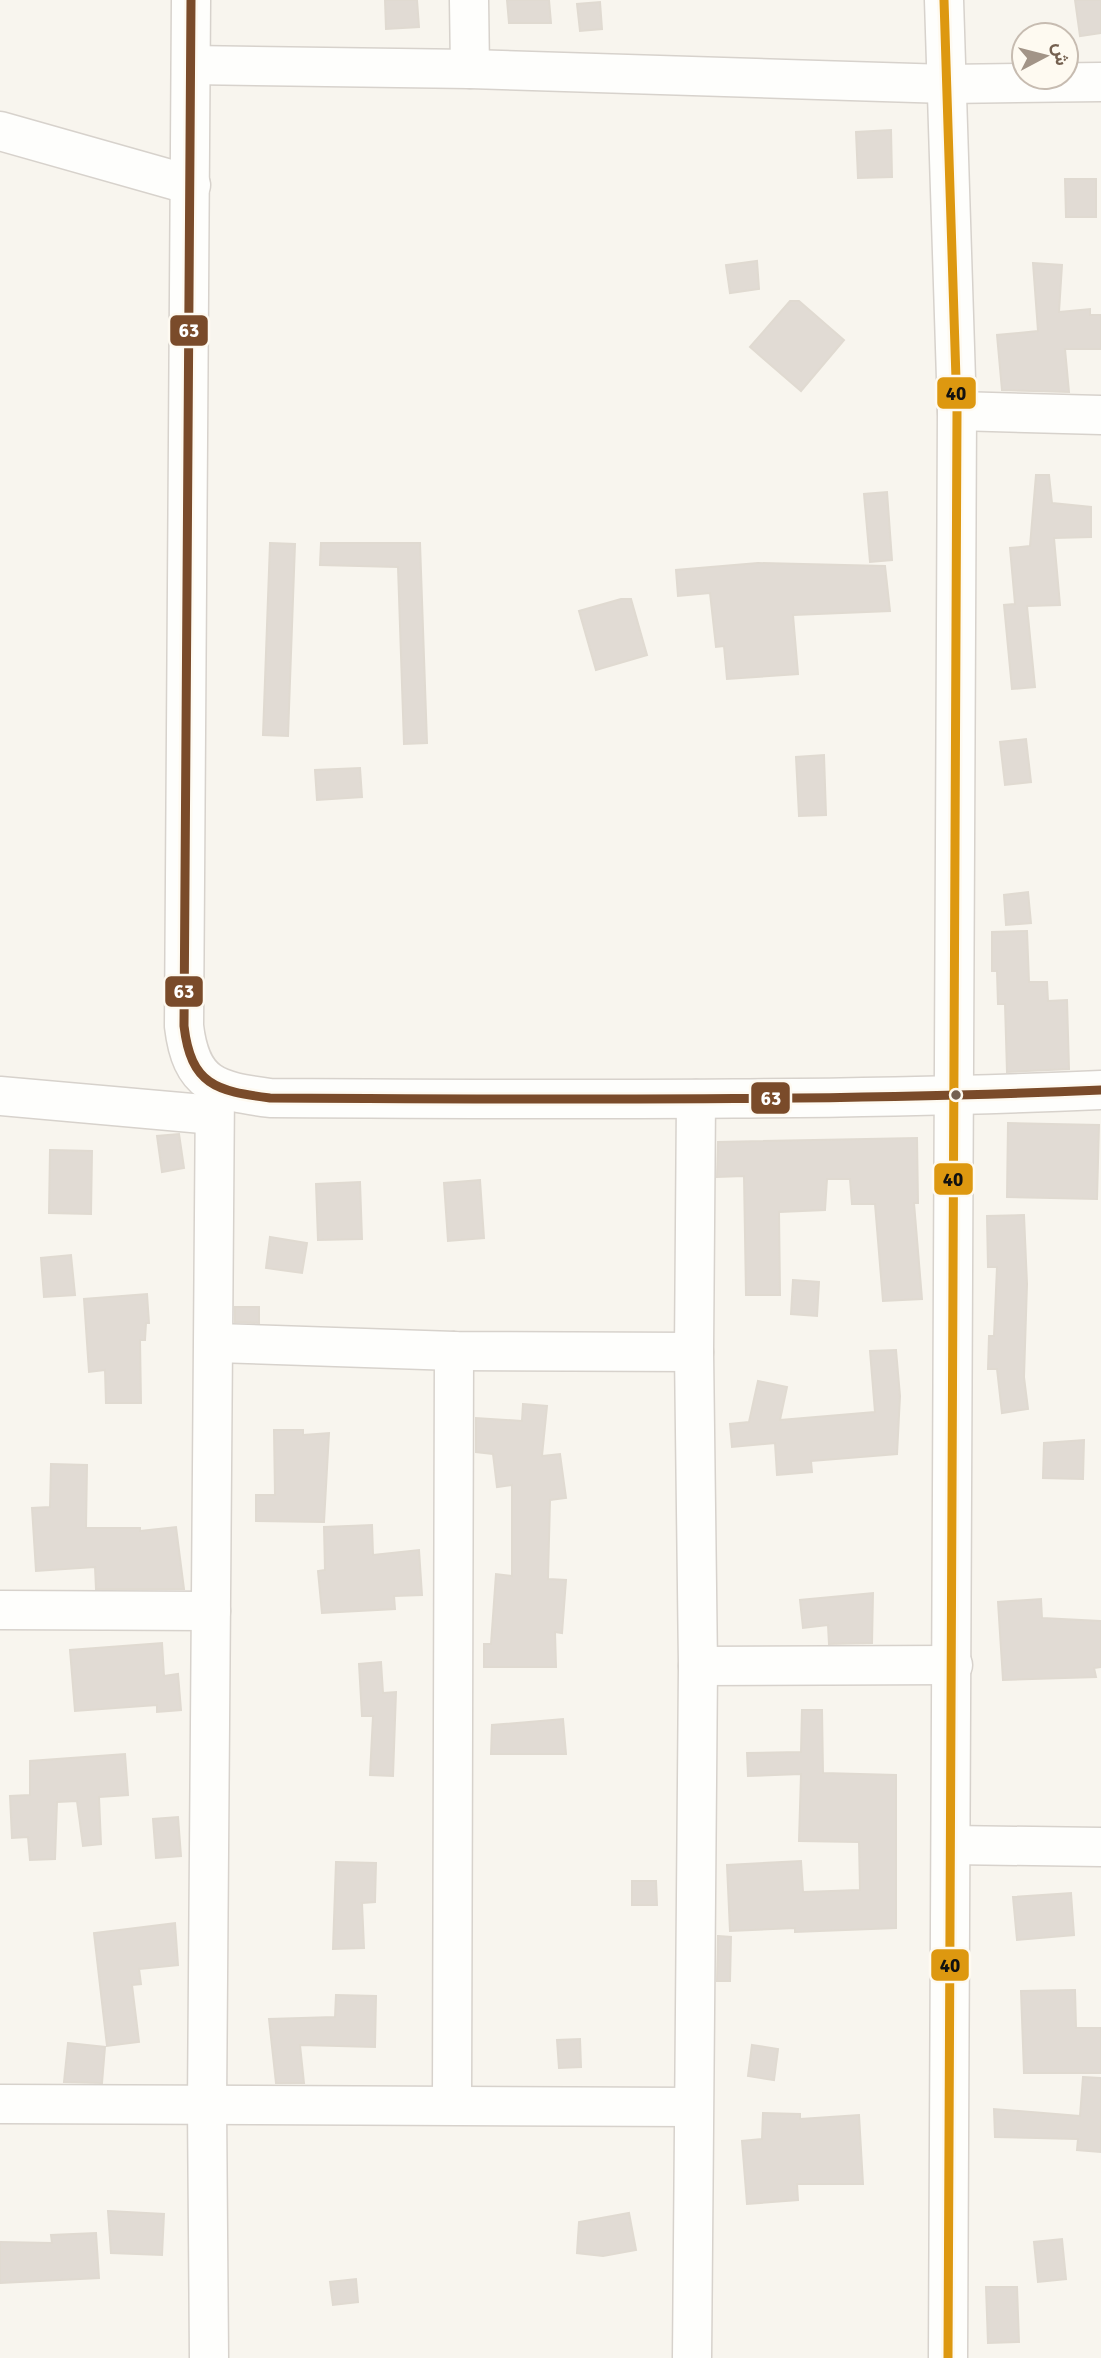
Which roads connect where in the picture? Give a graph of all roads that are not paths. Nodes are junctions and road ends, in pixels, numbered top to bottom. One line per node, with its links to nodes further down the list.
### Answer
1 (191, 0): 4 (street)
2 (468, 0): 5 (street)
3 (944, 0): 7 (street)
4 (191, 65): 5 (street); 9 (street)
5 (470, 69): 7 (street)
6 (1101, 82): 7 (street)
7 (947, 84): 10 (street)
8 (0, 131): 9 (street)
9 (191, 185): 16 (street)
10 (957, 411): 11 (street); 14 (street)
11 (1101, 415)
12 (1101, 1090): 14 (street)
13 (0, 1096): 16 (street)
14 (952, 1096): 15 (street); 23 (street)
15 (696, 1099): 16 (street); 19 (street)
16 (215, 1102): 17 (street)
17 (216, 1343): 18 (street); 21 (street)
18 (454, 1351): 19 (street); 28 (street)
19 (694, 1352): 22 (street)
20 (0, 1610): 21 (street)
21 (211, 1611): 27 (street)
22 (698, 1665): 23 (street); 29 (street)
23 (953, 1665): 24 (street)
24 (952, 1845): 25 (street); 32 (street)
25 (1101, 1847)
26 (0, 2104): 27 (street)
27 (207, 2105): 28 (street); 30 (street)
28 (452, 2105): 29 (street)
29 (692, 2106): 31 (street)
30 (209, 2358)
31 (692, 2358)
32 (948, 2358)

